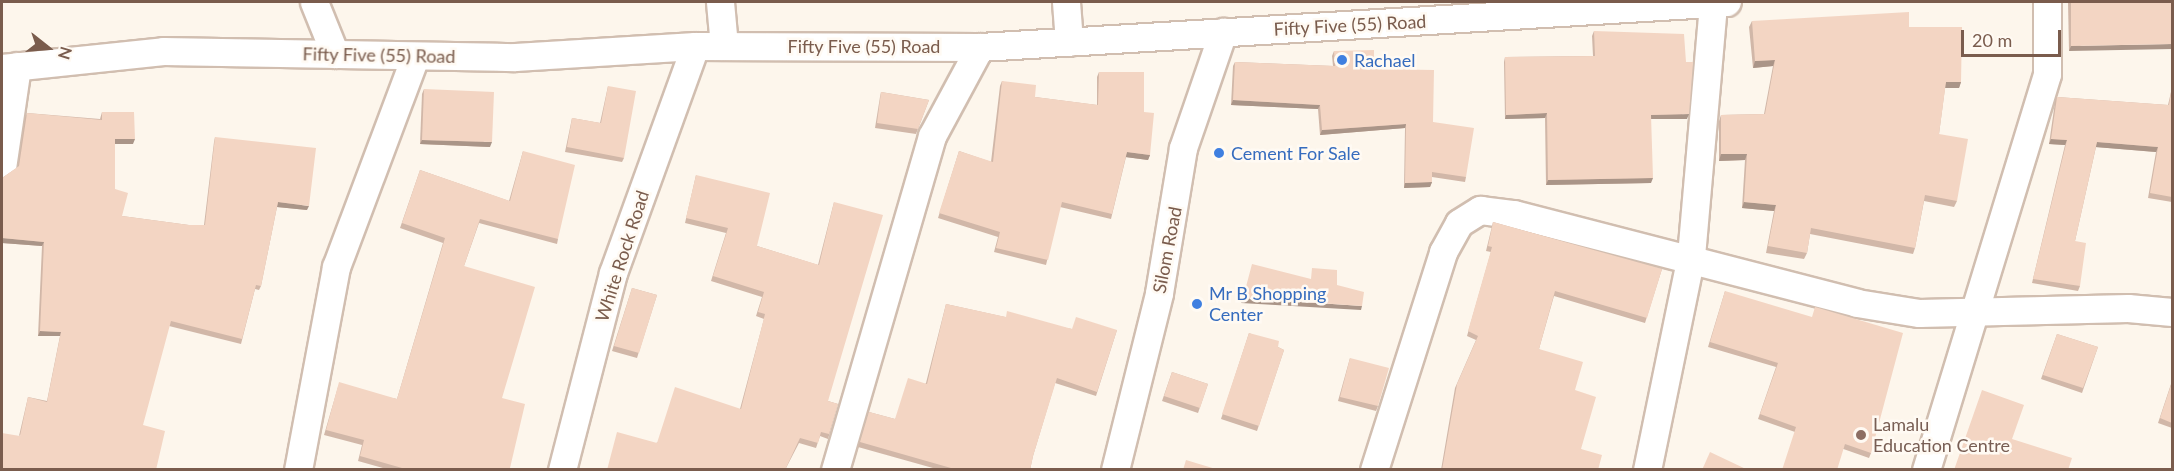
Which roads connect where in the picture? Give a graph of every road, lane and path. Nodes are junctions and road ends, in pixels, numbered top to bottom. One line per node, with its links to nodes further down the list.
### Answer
1 (314, 2): 11 (street)
2 (720, 2): 9 (street)
3 (1066, 2): 7 (street)
4 (1718, 2): 6 (street, Fifty Five (55) Road); 15 (street)
5 (2047, 2): 16 (street)
6 (1223, 32): 7 (street, Fifty Five (55) Road); 21 (street, Silom Road)
7 (1069, 42): 10 (street, Fifty Five (55) Road)
8 (695, 46): 9 (street, Fifty Five (55) Road); 12 (street, Fifty Five (55) Road); 19 (street, White Rock Road)
9 (724, 46): 10 (street, Fifty Five (55) Road)
10 (980, 47): 20 (street)
11 (335, 54): 12 (street, Fifty Five (55) Road); 13 (street, Fifty Five (55) Road)
12 (414, 57): 18 (street)
13 (9, 67): 14 (street)
14 (2, 168)
15 (1691, 256): 16 (street); 22 (street); 23 (street)
16 (1971, 311): 17 (street); 24 (street)
17 (2172, 312)
18 (298, 470)
19 (562, 470)
20 (835, 470)
21 (1114, 470)
22 (1374, 470)
23 (1647, 470)
24 (1926, 470)

